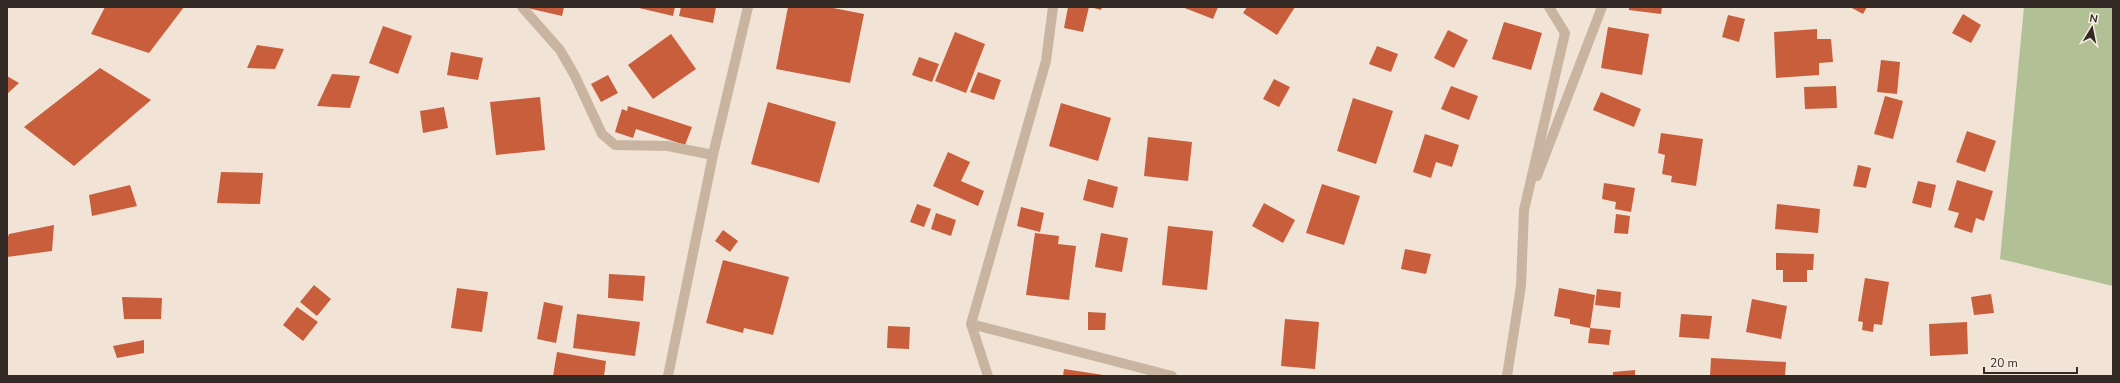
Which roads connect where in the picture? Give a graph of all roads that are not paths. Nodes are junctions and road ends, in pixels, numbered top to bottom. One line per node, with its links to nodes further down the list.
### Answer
1 (522, 7): 6 (street)
2 (748, 7): 6 (street)
3 (1053, 7): 8 (street)
4 (1549, 7): 7 (street)
5 (1602, 7): 7 (street)
6 (713, 156): 9 (street)
7 (1524, 210): 12 (street)
8 (971, 324): 10 (street); 11 (street)
9 (668, 376)
10 (988, 376)
11 (1172, 376)
12 (1507, 376)

